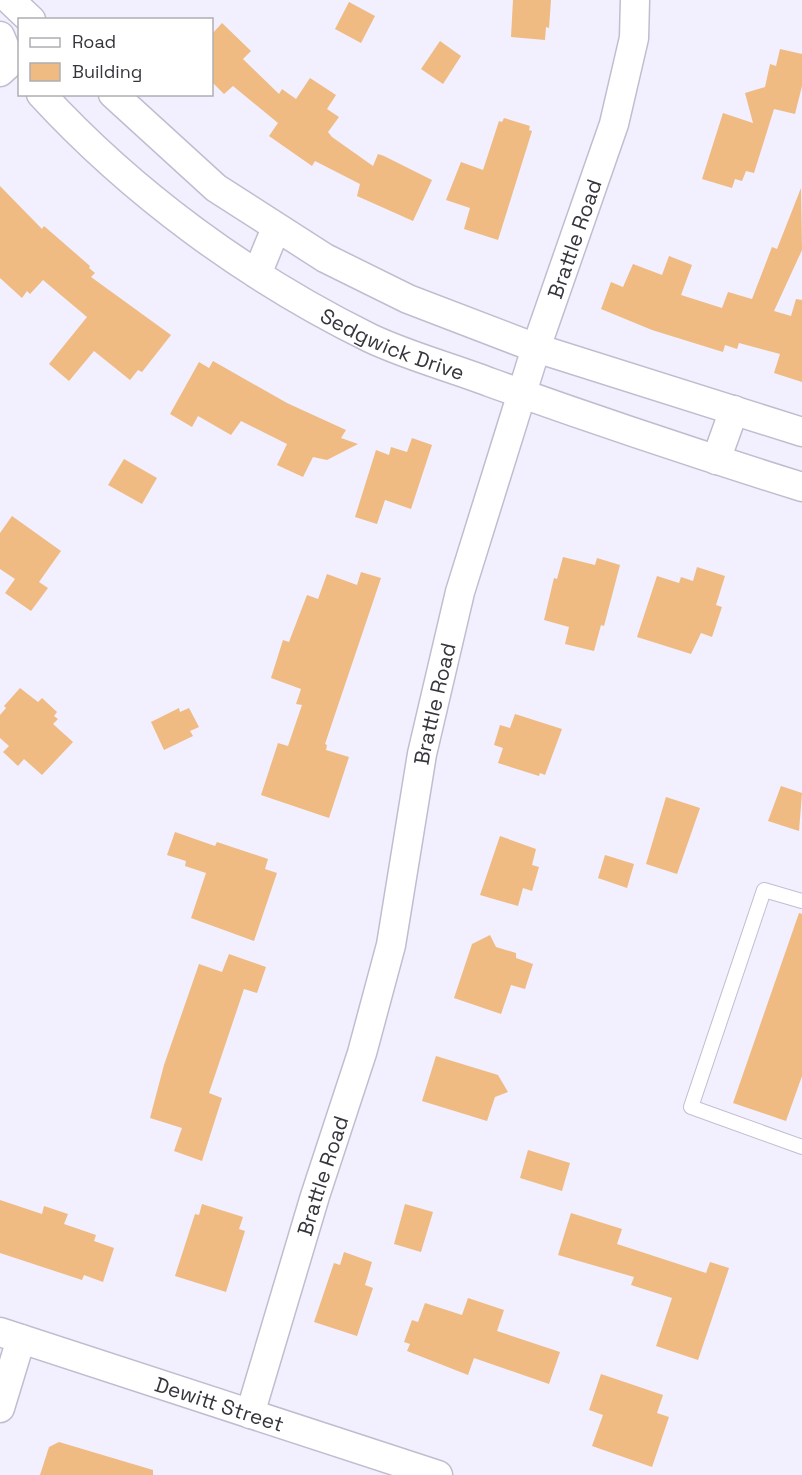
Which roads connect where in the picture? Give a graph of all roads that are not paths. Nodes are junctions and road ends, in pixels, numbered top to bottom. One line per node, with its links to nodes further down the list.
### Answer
1 (10, 0): 3 (street)
2 (635, 0): 10 (street, Brattle Road)
3 (29, 18)
4 (0, 36): 5 (street)
5 (8, 65)
6 (43, 96): 9 (street, Sedgwick Drive)
7 (115, 96): 8 (street)
8 (276, 228): 9 (street); 10 (street)
9 (257, 274): 11 (street, Sedgwick Drive)
10 (536, 348): 11 (street, Brattle Road); 12 (street)
11 (522, 394): 14 (street, Sedgwick Drive); 20 (street, Brattle Road)
12 (734, 410): 13 (street); 14 (street)
13 (802, 432)
14 (716, 460): 15 (street, Sedgwick Drive)
15 (802, 487)
16 (802, 901): 17 (lane)
17 (802, 1147)
18 (10, 1336): 19 (street); 20 (street, Dewitt Street)
19 (0, 1408)
20 (250, 1414): 21 (street, Dewitt Street)
21 (438, 1475)

